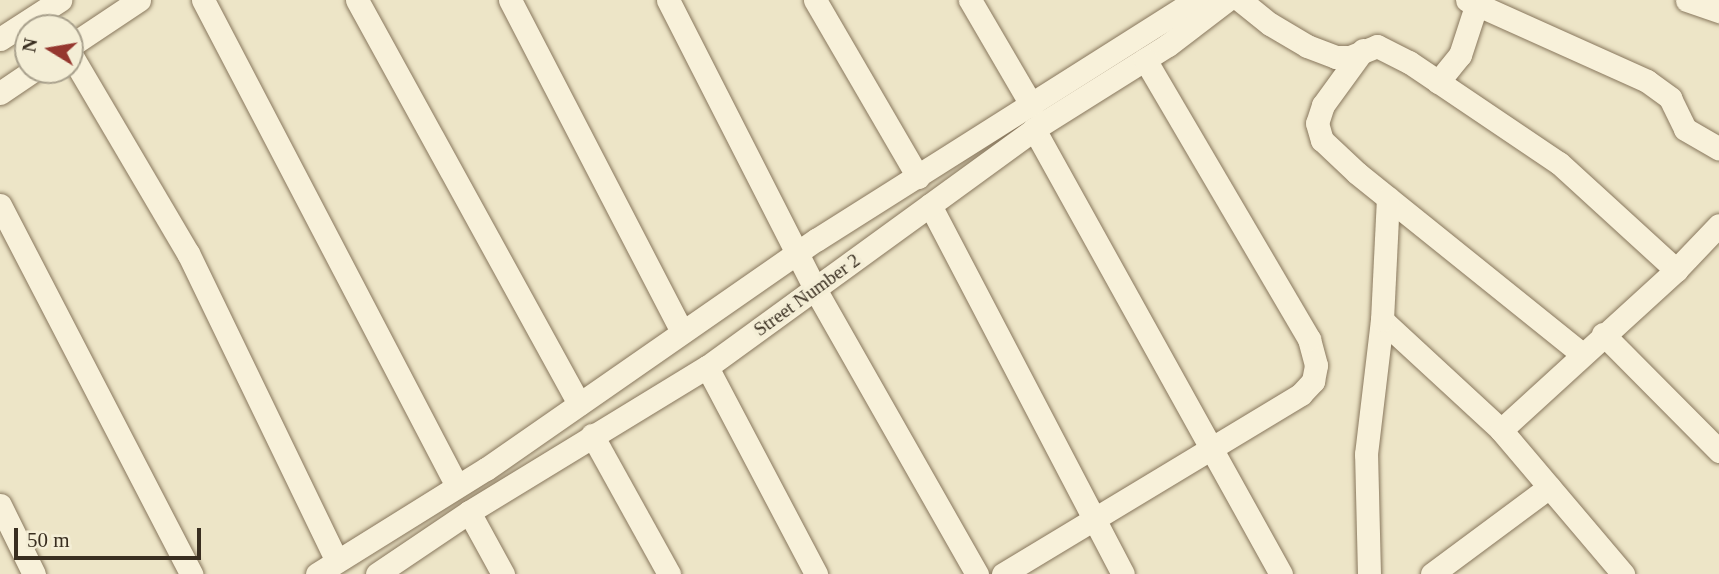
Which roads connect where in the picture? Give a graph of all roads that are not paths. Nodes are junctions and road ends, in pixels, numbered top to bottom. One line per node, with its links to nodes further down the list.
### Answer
1 (139, 0): 15 (street)
2 (203, 0): 41 (street)
3 (357, 0): 36 (street)
4 (510, 0): 32 (street)
5 (668, 0): 28 (street)
6 (815, 0): 23 (street)
7 (970, 0): 21 (street)
8 (1203, 0): 21 (street)
9 (1227, 0): 18 (street, Street Number 2)
10 (1240, 0): 17 (street)
11 (1687, 0): 14 (street)
12 (1474, 1): 20 (street); 22 (street)
13 (50, 10): 16 (street)
14 (1719, 11)
15 (84, 37)
16 (0, 39)
17 (1363, 50): 20 (street); 24 (street)
18 (1145, 59): 21 (street, Street Number 2); 39 (street)
19 (84, 77): 46 (street)
20 (1438, 82): 29 (street)
21 (1033, 117): 23 (street); 26 (street, Street Number 2); 39 (street)
22 (1719, 149)
23 (918, 177): 28 (street)
24 (1388, 198): 31 (street); 34 (street)
25 (0, 205): 49 (street)
26 (930, 205): 30 (street, Street Number 2); 45 (street)
27 (1714, 241): 29 (street)
28 (797, 253): 30 (street); 32 (street)
29 (1676, 270): 33 (street)
30 (815, 289): 35 (street, Street Number 2); 55 (street)
31 (1382, 320): 37 (street); 59 (street)
32 (682, 332): 36 (street)
33 (1603, 334): 34 (street); 40 (street)
34 (1582, 354): 37 (street)
35 (707, 367): 38 (street, Street Number 2); 54 (street)
36 (579, 404): 41 (street)
37 (1501, 430): 42 (street)
38 (592, 435): 44 (street, Street Number 2); 53 (street)
39 (1214, 448): 45 (street); 58 (street)
40 (1719, 451)
41 (457, 486): 46 (street)
42 (1549, 487): 47 (street); 60 (street)
43 (0, 505): 48 (street)
44 (469, 512): 51 (street, Street Number 2); 52 (street)
45 (1097, 520): 56 (street); 57 (street)
46 (337, 561): 50 (street)
47 (1440, 572)
48 (34, 574)
49 (191, 574)
50 (317, 574)
51 (377, 574)
52 (503, 574)
53 (669, 574)
54 (816, 574)
55 (977, 574)
56 (1003, 574)
57 (1123, 574)
58 (1281, 574)
59 (1369, 574)
60 (1623, 574)

